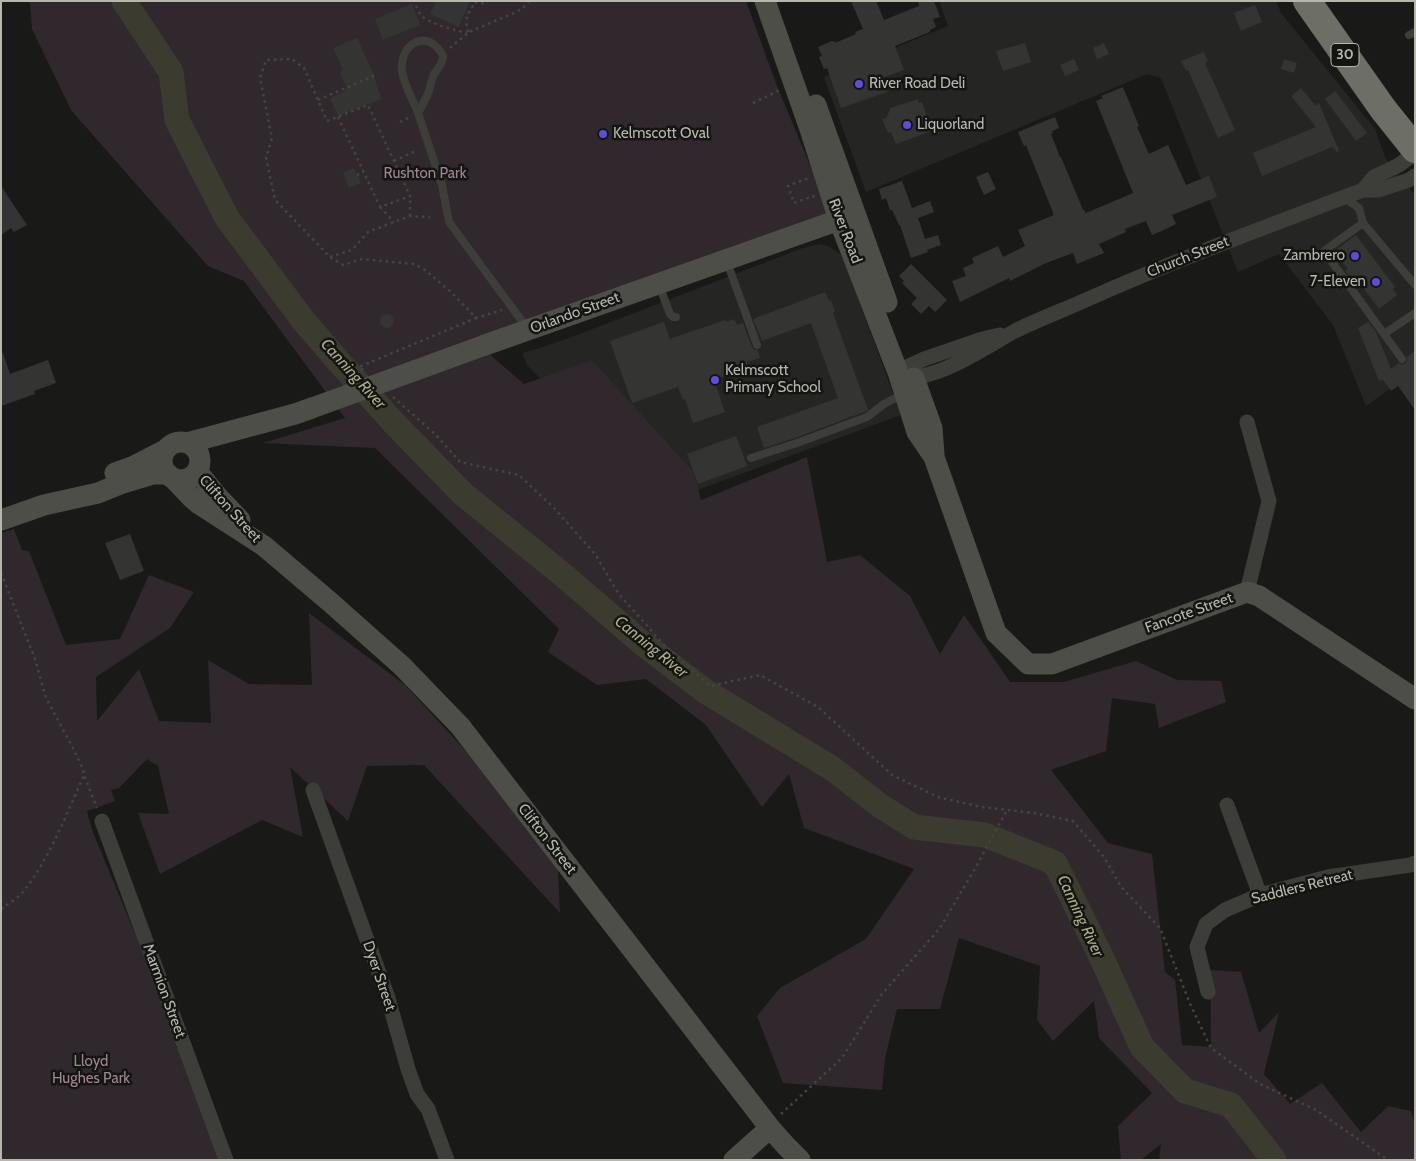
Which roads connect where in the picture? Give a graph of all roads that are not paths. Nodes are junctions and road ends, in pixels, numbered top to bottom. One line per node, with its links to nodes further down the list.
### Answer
1 (765, 1): 12 (main road, River Road)
2 (778, 1): 12 (main road, River Road)
3 (1307, 1): 7 (highway, 30)
4 (1325, 1): 6 (highway, 30)
5 (414, 114): 5 (lane); 19 (lane)
6 (1415, 120)
7 (1415, 149)
8 (1415, 153): 10 (street, Church Street)
9 (1415, 176): 10 (street, Church Street)
10 (1363, 190): 11 (street, Church Street)
11 (1343, 197): 13 (lane); 23 (street, Church Street)
12 (847, 217): 14 (main road, Orlando Street); 23 (main road, River Road)
13 (1363, 223): 16 (lane); 20 (lane)
14 (726, 260): 15 (main road, Orlando Street); 21 (lane)
15 (658, 284): 18 (lane); 19 (main road, Orlando Street)
16 (1415, 285)
17 (1415, 312): 20 (lane)
18 (676, 318)
19 (528, 330): 24 (main road, Orlando Street, bridge)
20 (1384, 334): 22 (lane)
21 (757, 345)
22 (1402, 360)
23 (907, 378): 28 (lane); 35 (main road, River Road)
24 (303, 411): 26 (main road, Orlando Street); 29 (main road, Orlando Street)
25 (1247, 422): 34 (street)
26 (187, 443): 27 (main road); 29 (main road)
27 (165, 450): 30 (main road); 31 (main road)
28 (751, 458)
29 (198, 469): 30 (main road); 33 (main road, Clifton Street)
30 (170, 476): 31 (main road); 33 (main road, Clifton Street)
31 (44, 505): 32 (main road)
32 (1, 520)
33 (264, 546): 43 (main road, Clifton Street)
34 (1247, 592): 35 (main road, Fancote Street); 36 (main road, Fancote Street)
35 (1028, 664)
36 (1415, 699)
37 (313, 790): 45 (street, Dyer Street)
38 (1227, 805): 41 (street)
39 (102, 821): 44 (street, Marmion Street)
40 (1415, 863): 41 (street, Saddlers Retreat)
41 (1260, 895): 42 (street, Saddlers Retreat)
42 (1208, 992)
43 (773, 1123): 46 (main road); 47 (main road, Clifton Street)
44 (226, 1160)
45 (447, 1160)
46 (734, 1160)
47 (800, 1160)

